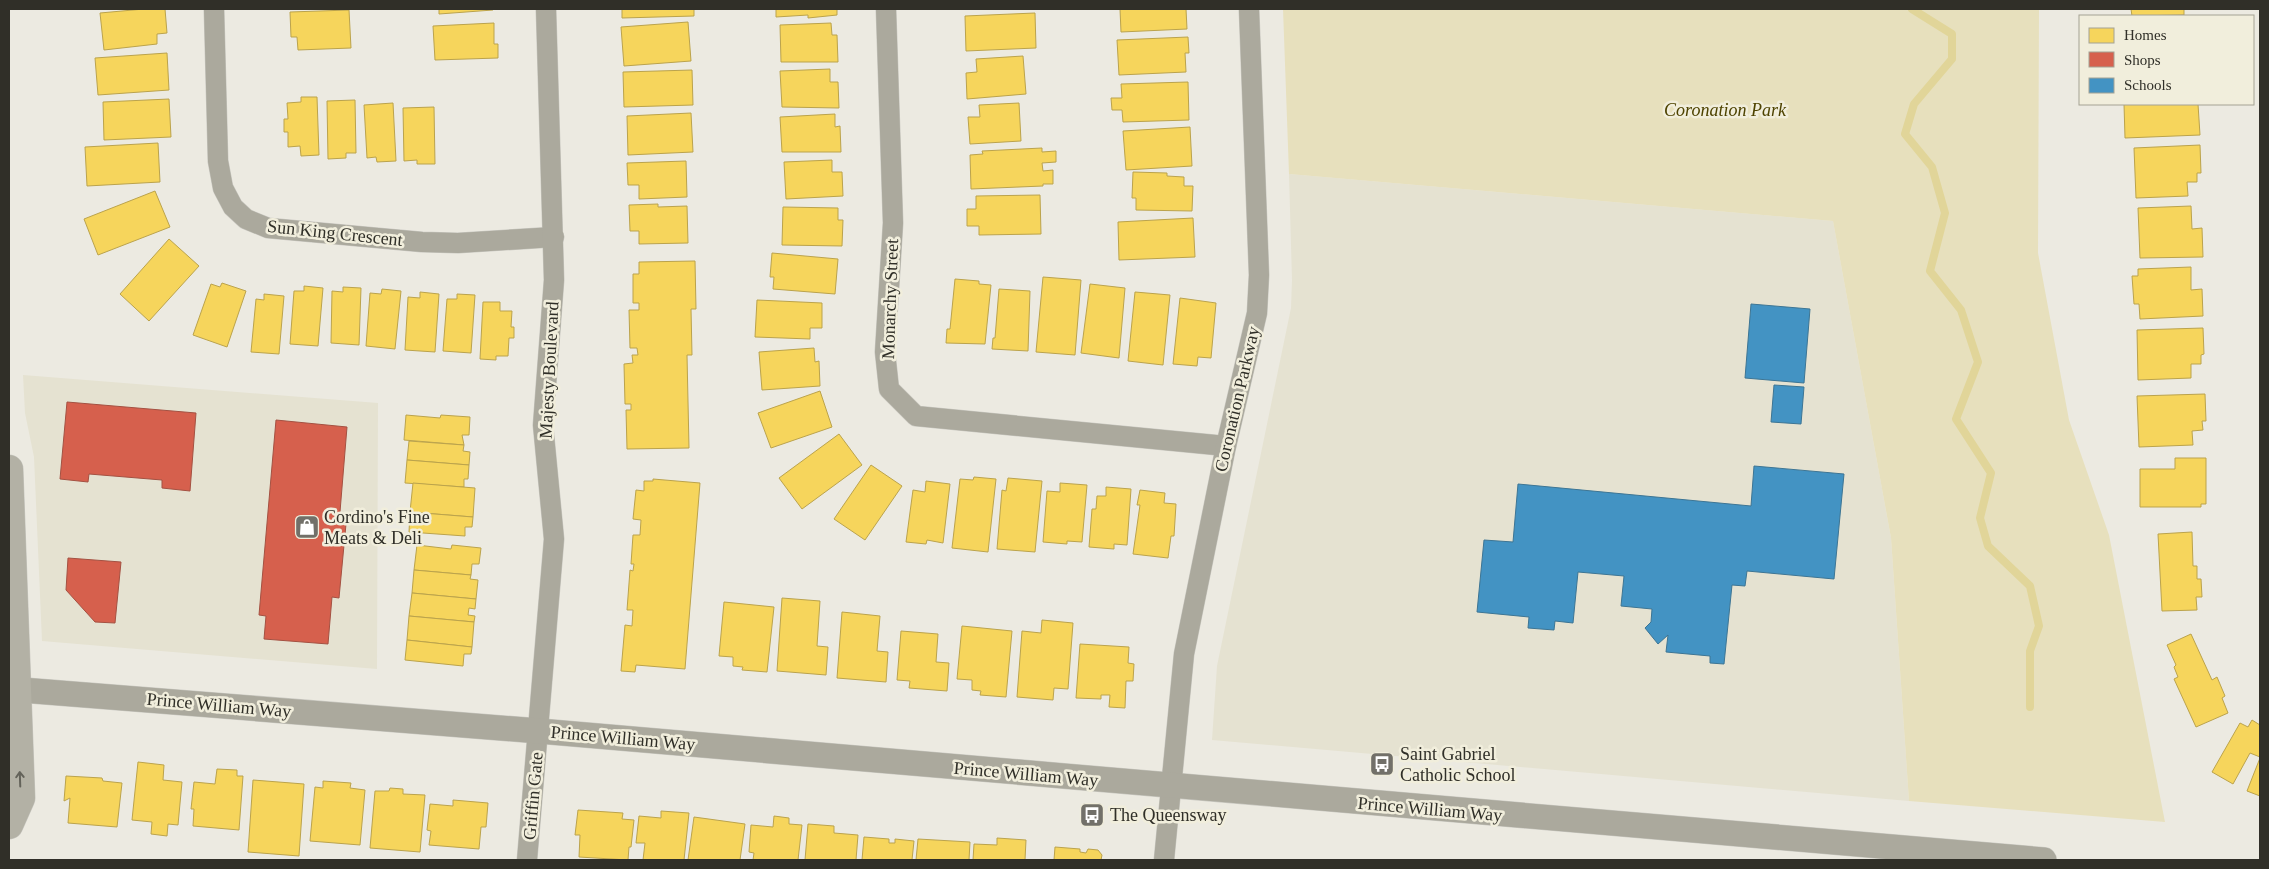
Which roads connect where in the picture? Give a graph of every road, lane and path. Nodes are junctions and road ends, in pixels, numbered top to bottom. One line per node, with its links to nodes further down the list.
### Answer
1 (214, 9): 5 (street, Sun King Crescent)
2 (546, 9): 5 (street, Majesty Boulevard)
3 (886, 9): 6 (street, Monarchy Street)
4 (1249, 9): 6 (street, Coronation Parkway)
5 (554, 237): 9 (street, Majesty Boulevard)
6 (1226, 446): 10 (street, Coronation Parkway)
7 (9, 469): 8 (main road)
8 (13, 689): 9 (street, Prince William Way); 11 (main road, one-way to 8)
9 (539, 731): 10 (street, Prince William Way); 12 (street, Griffin Gate)
10 (1171, 786): 13 (street); 14 (street, Prince William Way)
11 (9, 825)
12 (527, 860)
13 (1164, 860)
14 (2044, 860)

